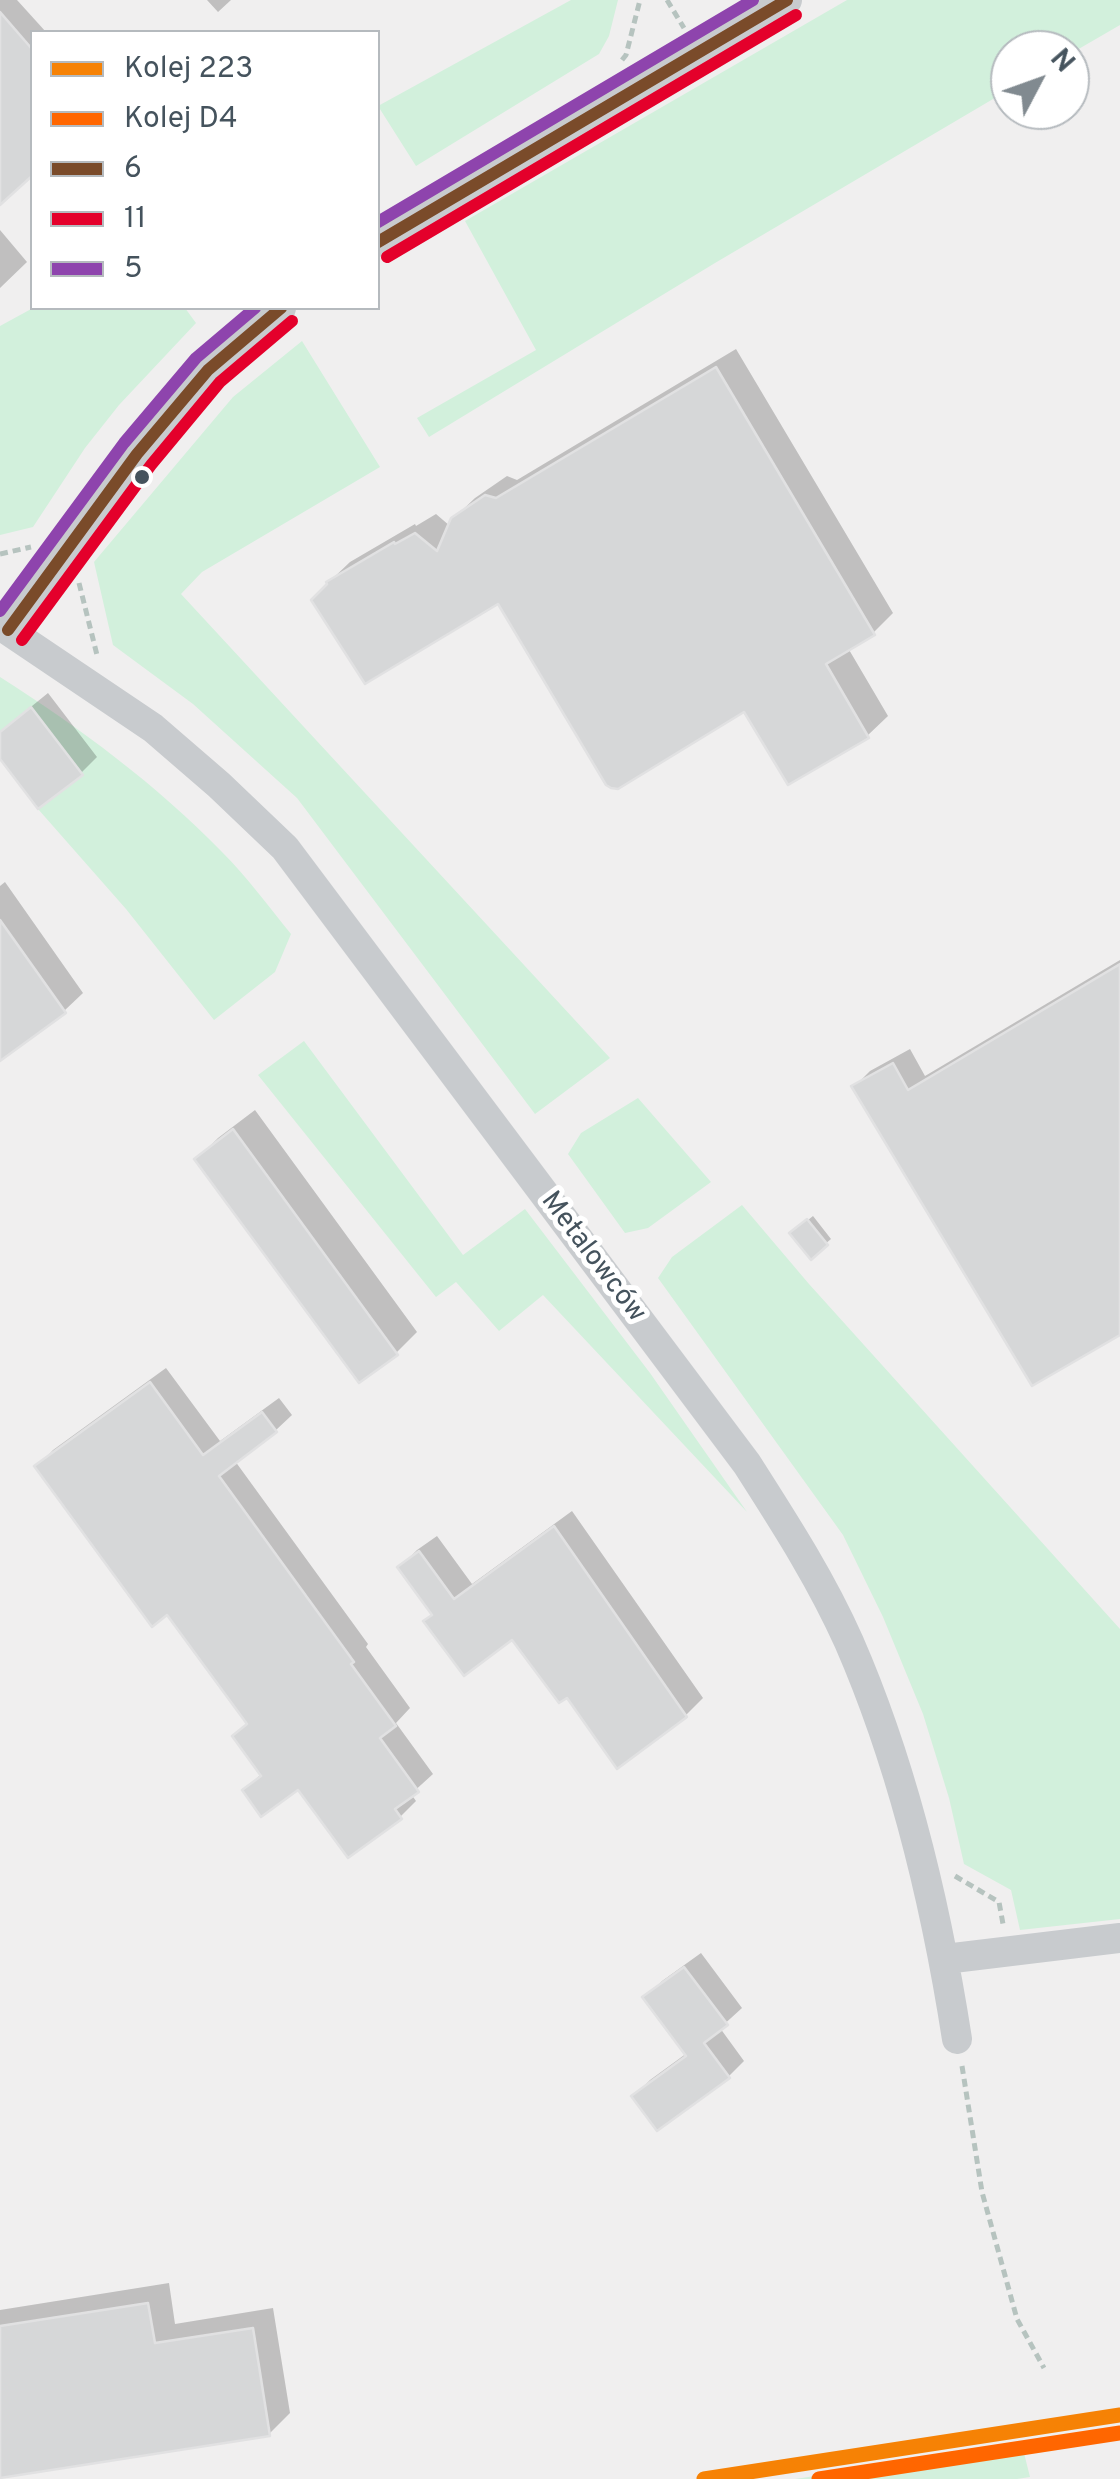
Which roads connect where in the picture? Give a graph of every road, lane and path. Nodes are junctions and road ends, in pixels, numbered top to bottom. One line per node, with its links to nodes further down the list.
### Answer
1 (787, 0): 2 (street)
2 (380, 241)
3 (279, 310): 4 (street)
4 (4, 627): 6 (street, Metalowców)
5 (1120, 1938): 6 (street)
6 (944, 1959): 7 (street, Metalowców)
7 (958, 2039): 8 (path)
8 (1044, 2368)

